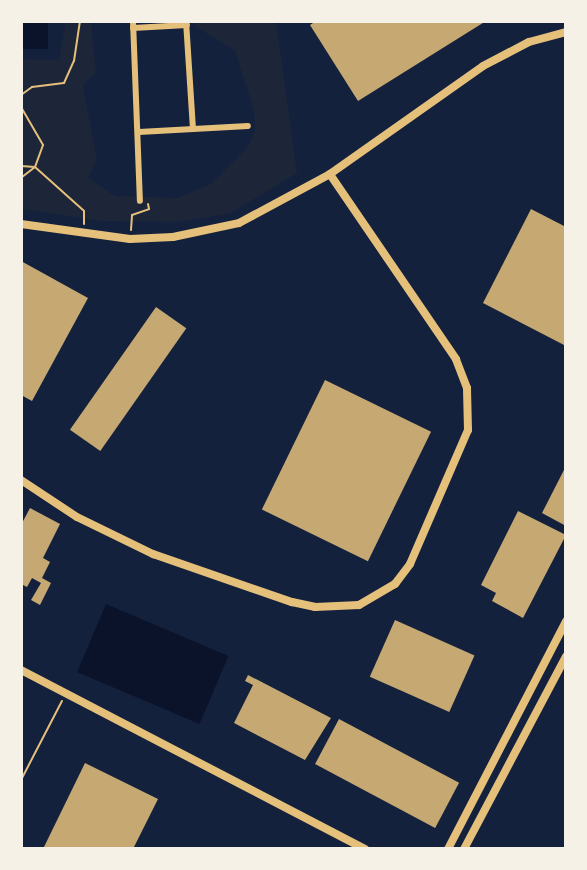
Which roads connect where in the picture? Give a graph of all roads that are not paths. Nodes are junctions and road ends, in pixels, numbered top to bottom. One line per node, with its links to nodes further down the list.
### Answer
1 (186, 23): 2 (street); 5 (street)
2 (133, 24): 6 (street)
3 (566, 32): 7 (street)
4 (248, 126): 5 (street)
5 (193, 129): 6 (street)
6 (139, 132): 8 (street)
7 (330, 174): 9 (street); 10 (street)
8 (140, 201)
9 (21, 224)
10 (21, 480)
11 (566, 621): 15 (street)
12 (566, 656): 16 (street)
13 (21, 670): 14 (street)
14 (365, 849)
15 (448, 849)
16 (464, 849)

